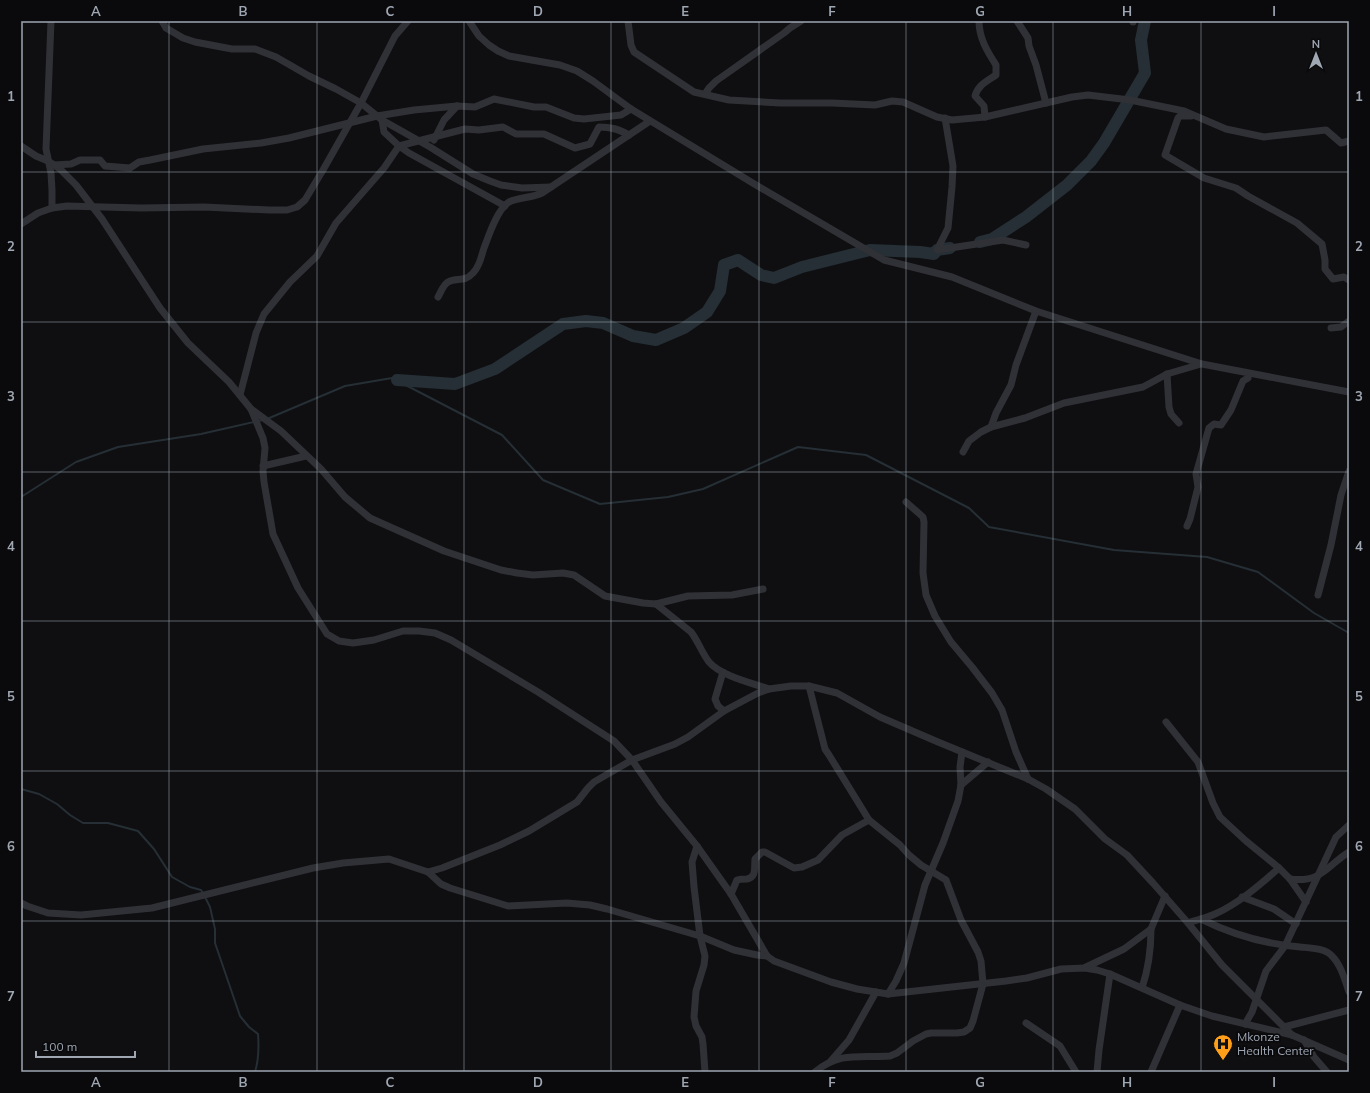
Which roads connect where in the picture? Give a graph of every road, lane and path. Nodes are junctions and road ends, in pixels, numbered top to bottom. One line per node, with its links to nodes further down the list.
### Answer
1 (51, 21): 27 (street)
2 (162, 21): 11 (street)
3 (408, 21): 11 (street)
4 (469, 21): 13 (street)
5 (628, 21): 9 (street)
6 (801, 21): 9 (street)
7 (979, 21): 15 (street)
8 (1017, 21): 10 (street)
9 (705, 94): 17 (street)
10 (1046, 103): 14 (street); 15 (street)
11 (361, 104): 16 (street); 19 (street)
12 (457, 106): 13 (street); 16 (street); 21 (street)
13 (631, 109): 18 (street)
14 (1197, 116): 23 (street); 34 (street)
15 (985, 117): 17 (street)
16 (379, 118): 19 (street); 22 (street); 25 (street)
17 (944, 118): 33 (street)
18 (650, 121): 20 (street); 36 (street)
19 (349, 123): 27 (street); 29 (street)
20 (629, 135): 21 (street); 28 (street)
21 (436, 137): 22 (street); 26 (street)
22 (418, 140): 25 (street); 26 (street)
23 (1349, 141)
24 (21, 146): 27 (street)
25 (399, 146): 30 (street); 43 (street)
26 (430, 147): 28 (street)
27 (51, 163): 29 (street); 31 (street)
28 (551, 187): 30 (street)
29 (92, 206): 31 (street); 43 (street)
30 (504, 206): 35 (street)
31 (52, 208): 32 (street)
32 (21, 224)
33 (1026, 245)
34 (1349, 280)
35 (438, 297)
36 (1036, 311): 39 (street); 46 (street)
37 (1349, 321): 38 (street)
38 (1331, 328)
39 (1202, 364): 40 (street); 42 (street)
40 (1166, 374): 45 (street); 46 (street)
41 (1248, 378): 52 (street)
42 (1349, 392)
43 (240, 395): 44 (street)
44 (251, 409): 48 (street); 49 (street)
45 (1179, 423)
46 (991, 428): 47 (street)
47 (963, 452)
48 (306, 456): 49 (street); 55 (street)
49 (263, 466): 62 (street)
50 (1349, 471): 54 (street)
51 (906, 502): 64 (street)
52 (1187, 526)
53 (763, 589): 55 (street)
54 (1318, 595)
55 (656, 604): 56 (street)
56 (723, 672): 58 (street); 59 (street)
57 (809, 686): 58 (street); 61 (street); 66 (street)
58 (769, 689): 59 (street)
59 (724, 711): 62 (street)
60 (1166, 722): 70 (street)
61 (962, 752): 63 (street); 65 (street)
62 (632, 760): 68 (street); 72 (street)
63 (988, 762): 64 (street); 65 (street)
64 (1028, 779): 76 (street)
65 (960, 785): 71 (street)
66 (869, 820): 71 (street); 75 (street)
67 (1349, 825): 73 (street)
68 (697, 846): 75 (street); 84 (street)
69 (1349, 852): 73 (street)
70 (1279, 868): 74 (street); 77 (street)
71 (932, 871): 89 (street); 93 (street)
72 (428, 872): 79 (street); 84 (street)
73 (1319, 876): 74 (street); 78 (street)
74 (1290, 879): 78 (street)
75 (730, 894): 86 (street)
76 (1164, 896): 81 (street); 83 (street)
77 (1242, 897): 80 (street); 82 (street)
78 (1306, 902): 82 (street)
79 (21, 903)
80 (1201, 919): 81 (street); 85 (street)
81 (1188, 923): 94 (street)
82 (1296, 924): 85 (street)
83 (1151, 928): 87 (street); 90 (street)
84 (700, 936): 86 (street); 104 (street)
85 (1285, 946): 92 (street); 94 (street)
86 (767, 956): 91 (street)
87 (1085, 968): 88 (street); 89 (street)
88 (1110, 974): 90 (street); 107 (street)
89 (983, 984): 93 (street); 103 (street)
90 (1142, 988): 95 (street)
91 (876, 992): 93 (street); 103 (street)
92 (1349, 992)
93 (888, 994)
94 (1256, 999): 98 (street); 99 (street)
95 (1180, 1005): 98 (street); 108 (street)
96 (1349, 1010): 99 (street)
97 (1026, 1023): 106 (street)
98 (1245, 1024): 100 (street)
99 (1284, 1027): 100 (street)
100 (1292, 1035): 101 (street)
101 (1304, 1040): 102 (street); 109 (street)
102 (1349, 1060)
103 (830, 1062): 105 (street)
104 (705, 1072)
105 (816, 1072)
106 (1076, 1072)
107 (1098, 1072)
108 (1151, 1072)
109 (1327, 1072)

